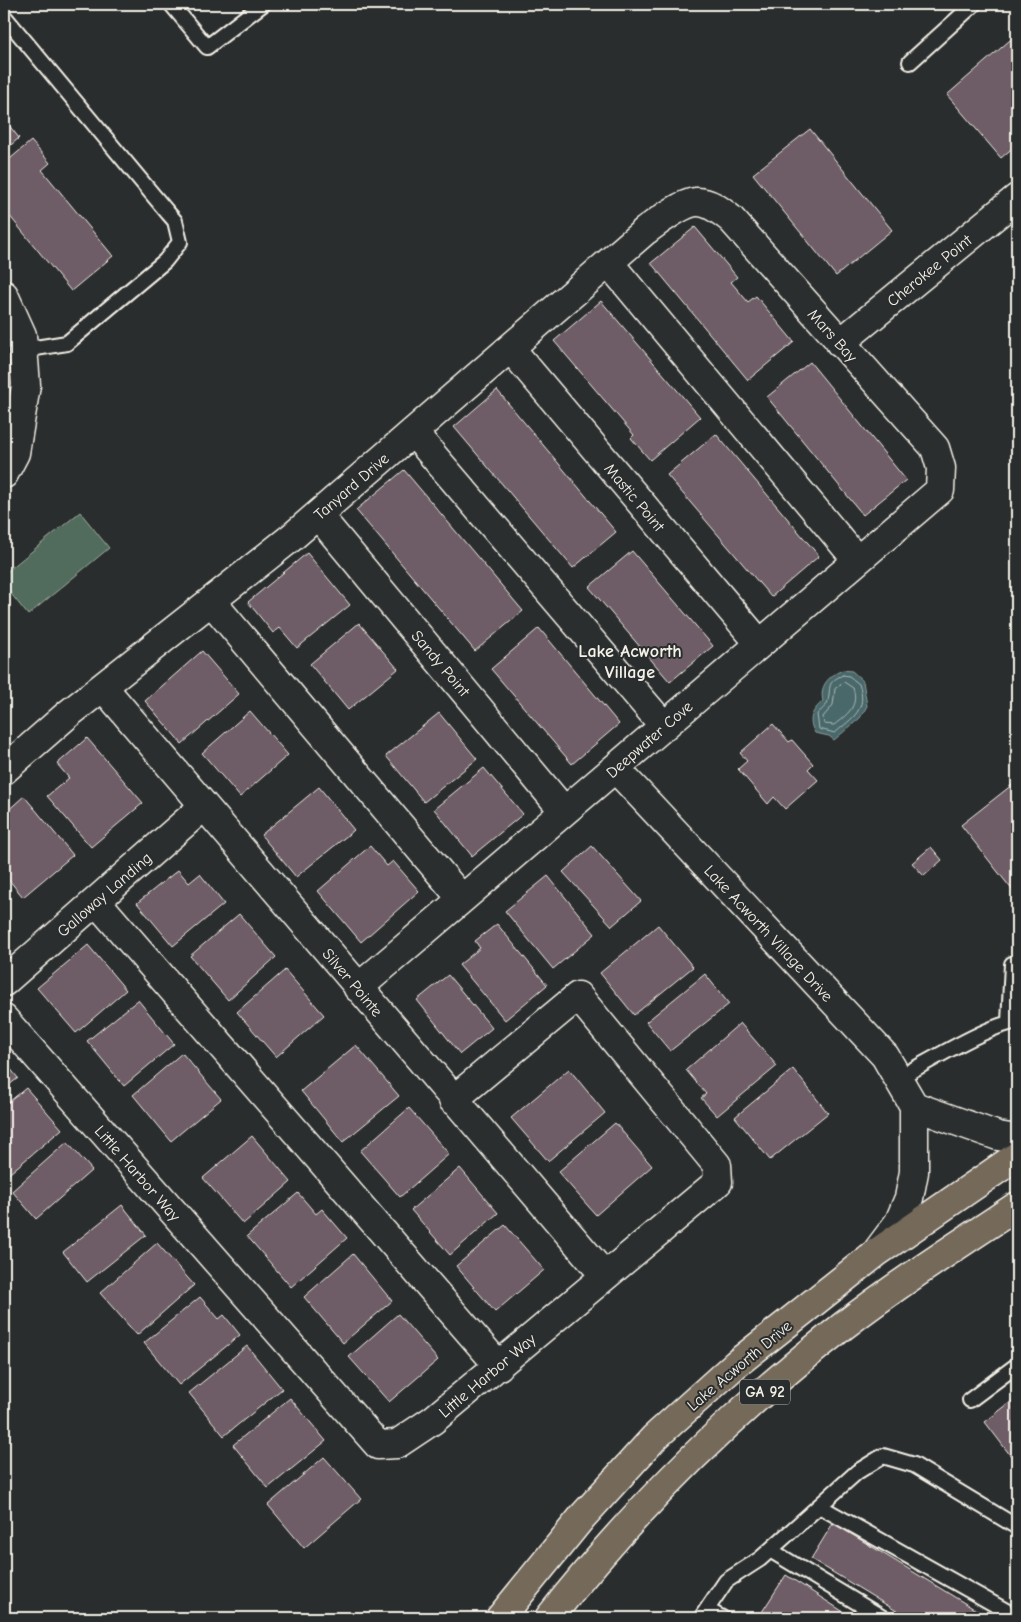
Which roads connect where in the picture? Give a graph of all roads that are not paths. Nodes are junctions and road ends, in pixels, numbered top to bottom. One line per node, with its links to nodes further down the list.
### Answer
1 (171, 4): 2 (lane)
2 (263, 4)
3 (974, 4): 5 (lane)
4 (4, 16): 12 (lane)
5 (910, 62)
6 (1017, 198): 10 (street, Cherokee Point)
7 (696, 202): 8 (street, Tanyard Drive); 10 (street, Mars Bay)
8 (609, 263): 11 (street, Tanyard Drive); 18 (street)
9 (4, 295): 12 (street)
10 (840, 343): 16 (street, Mars Bay)
11 (511, 349): 14 (street, Tanyard Drive); 20 (street, Mastic Point)
12 (23, 350): 13 (street)
13 (15, 384): 15 (street)
14 (413, 432): 17 (street, Tanyard Drive); 22 (street)
15 (4, 474)
16 (940, 490): 18 (street, Deepwater Cove)
17 (318, 515): 19 (street, Tanyard Drive); 26 (street, Sandy Point)
18 (857, 560): 20 (street, Deepwater Cove)
19 (211, 601): 21 (street, Tanyard Drive); 27 (street)
20 (760, 644): 22 (street, Deepwater Cove)
21 (103, 687): 24 (street, Tanyard Drive); 25 (street, Silver Pointe)
22 (664, 726): 23 (street, Deepwater Cove)
23 (615, 768): 26 (street, Deepwater Cove); 34 (street, Lake Acworth Village Drive)
24 (4, 770)
25 (204, 806): 28 (street, Galloway Landing); 31 (street, Silver Pointe)
26 (564, 811): 27 (street, Deepwater Cove)
27 (462, 899): 31 (street, Deepwater Cove)
28 (96, 901): 30 (street, Galloway Landing); 43 (street)
29 (1012, 964): 33 (lane)
30 (4, 982)
31 (358, 988): 35 (street, Silver Pointe)
32 (4, 1019): 43 (street, Little Harbor Way)
33 (1013, 1022): 34 (lane)
34 (898, 1078): 36 (street, Lake Acworth Village Drive)
35 (453, 1100): 41 (street, Silver Pointe); 41 (street, Little Harbor Way)
36 (914, 1106): 37 (street); 40 (street, Lake Acworth Village Drive)
37 (1017, 1139)
38 (1017, 1156): 40 (main road, Lake Acworth Drive)
39 (1017, 1206): 51 (main road, GA 92)
40 (876, 1253): 50 (main road, Lake Acworth Drive)
41 (605, 1276): 43 (street, Little Harbor Way)
42 (1017, 1365): 44 (lane)
43 (498, 1366)
44 (970, 1400)
45 (819, 1506): 46 (lane); 47 (lane); 49 (lane)
46 (1017, 1527)
47 (770, 1550): 48 (lane); 53 (lane)
48 (704, 1614): 52 (lane)
49 (1017, 1617)
50 (500, 1618)
51 (548, 1618)
52 (722, 1618)
53 (883, 1618)

